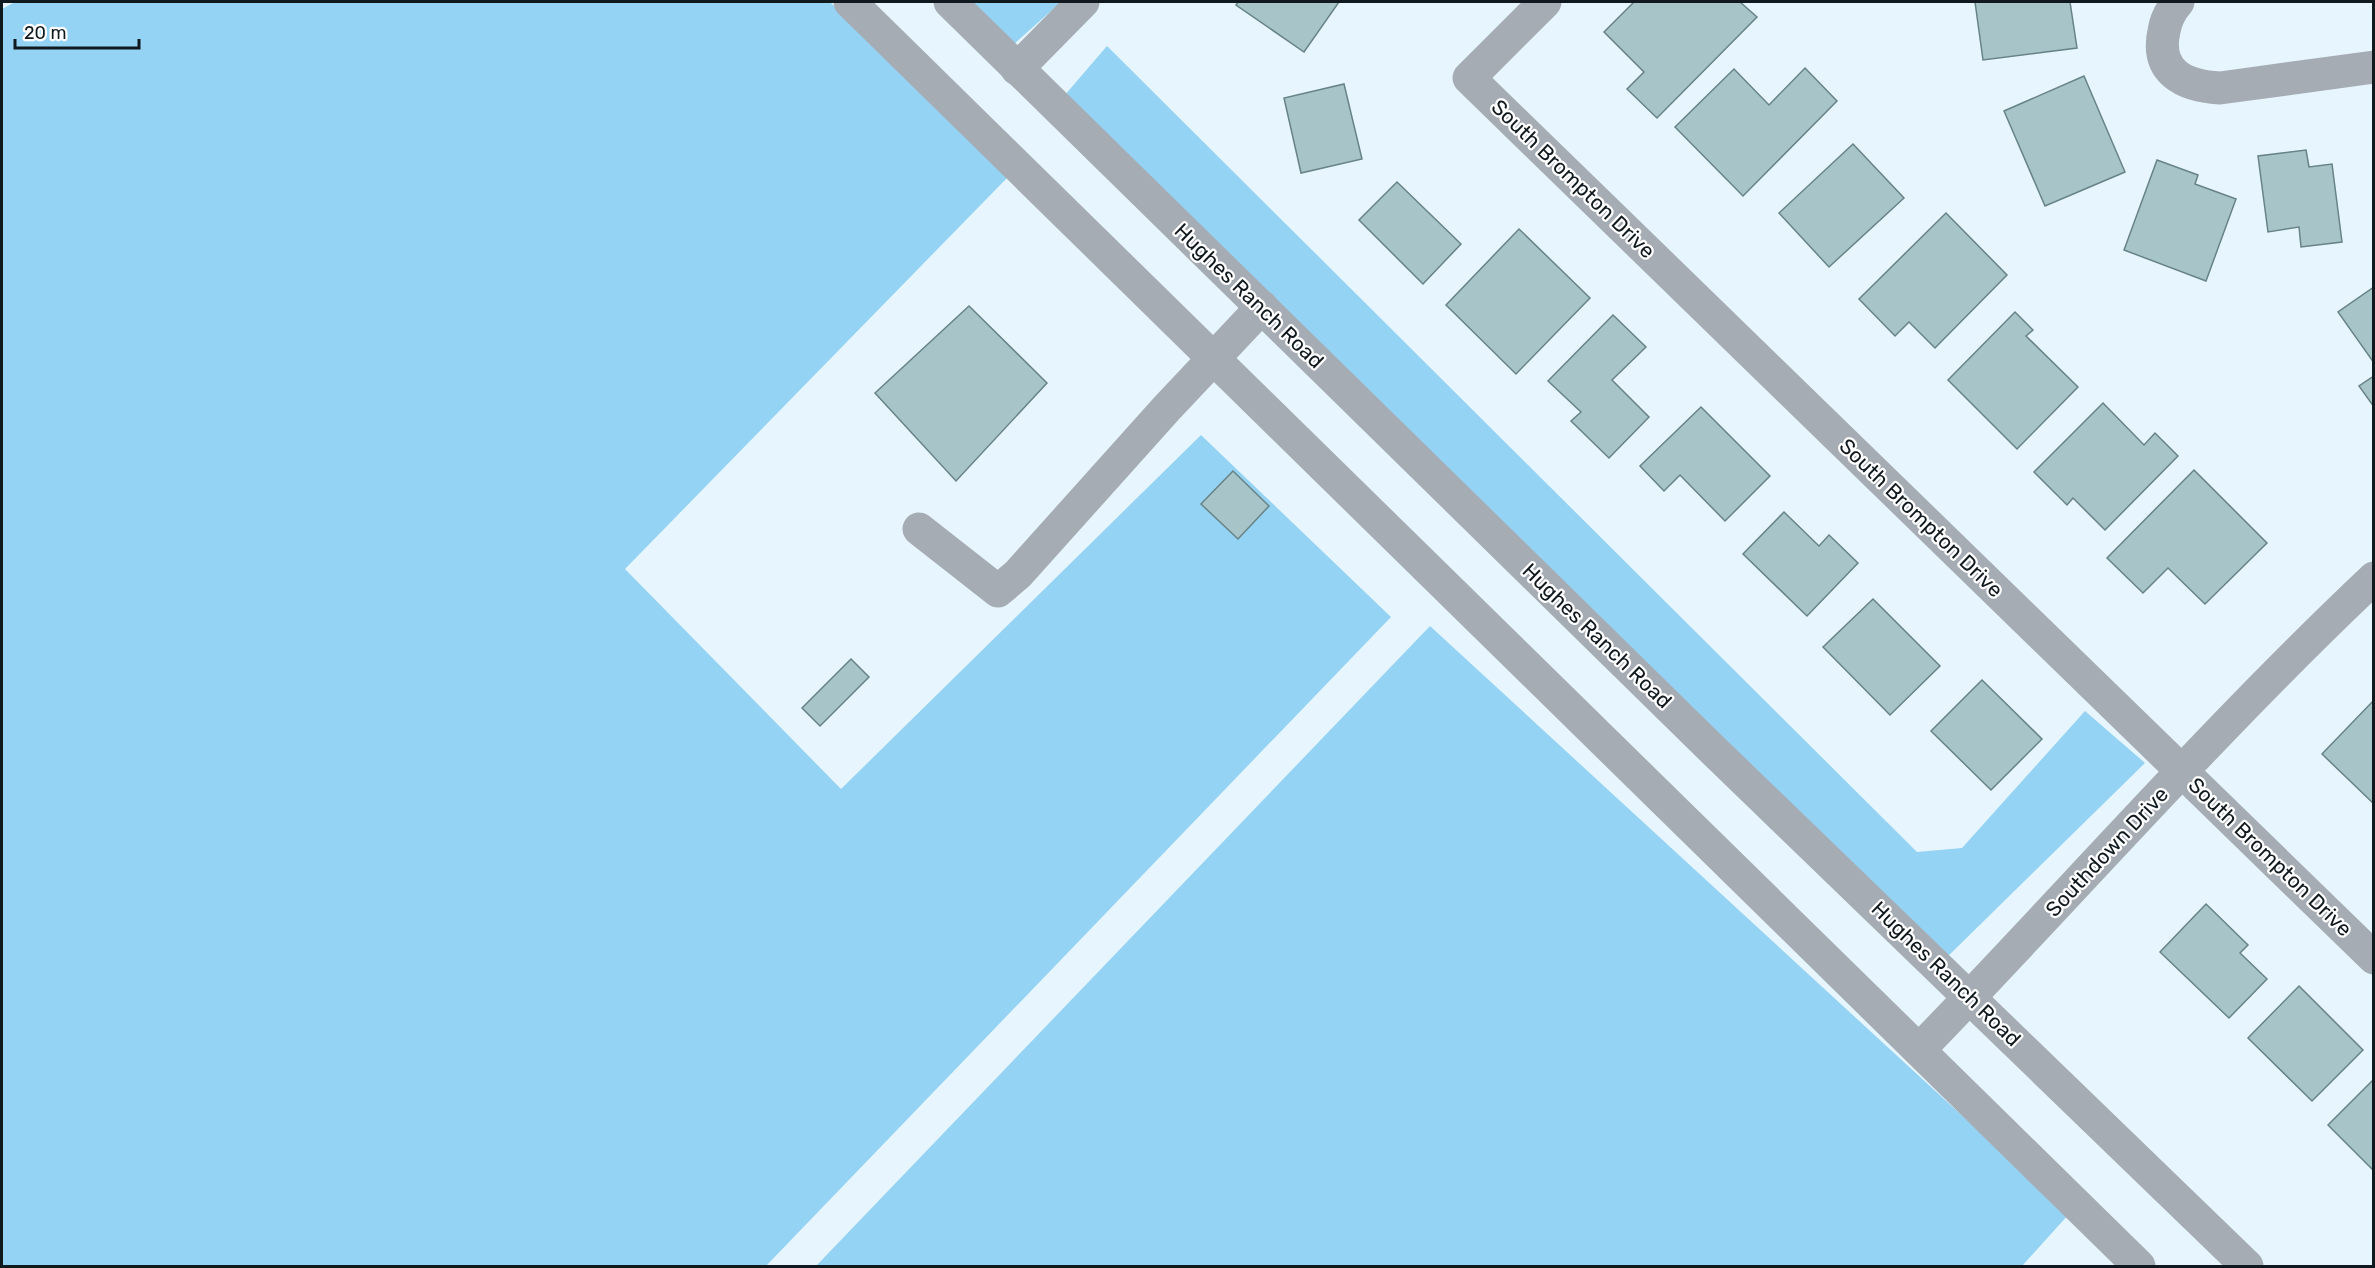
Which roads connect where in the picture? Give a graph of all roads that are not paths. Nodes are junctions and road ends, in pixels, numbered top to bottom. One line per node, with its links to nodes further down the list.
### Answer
1 (850, 2): 9 (street)
2 (950, 2): 7 (street, Hughes Ranch Road)
3 (1083, 2): 7 (street)
4 (1545, 2): 12 (street, South Brompton Drive)
5 (2178, 2): 6 (street)
6 (2373, 67)
7 (1017, 69): 8 (street, Hughes Ranch Road)
8 (1262, 308): 9 (street); 14 (street, Hughes Ranch Road)
9 (1214, 358): 10 (street); 15 (street)
10 (919, 529)
11 (2373, 578): 12 (street, Southdown Drive)
12 (2182, 771): 13 (street, South Brompton Drive); 14 (street, Southdown Drive)
13 (2373, 958)
14 (1970, 998): 15 (street, Southdown Drive); 17 (street, Hughes Ranch Road)
15 (1919, 1050): 16 (street)
16 (2139, 1266)
17 (2247, 1266)

